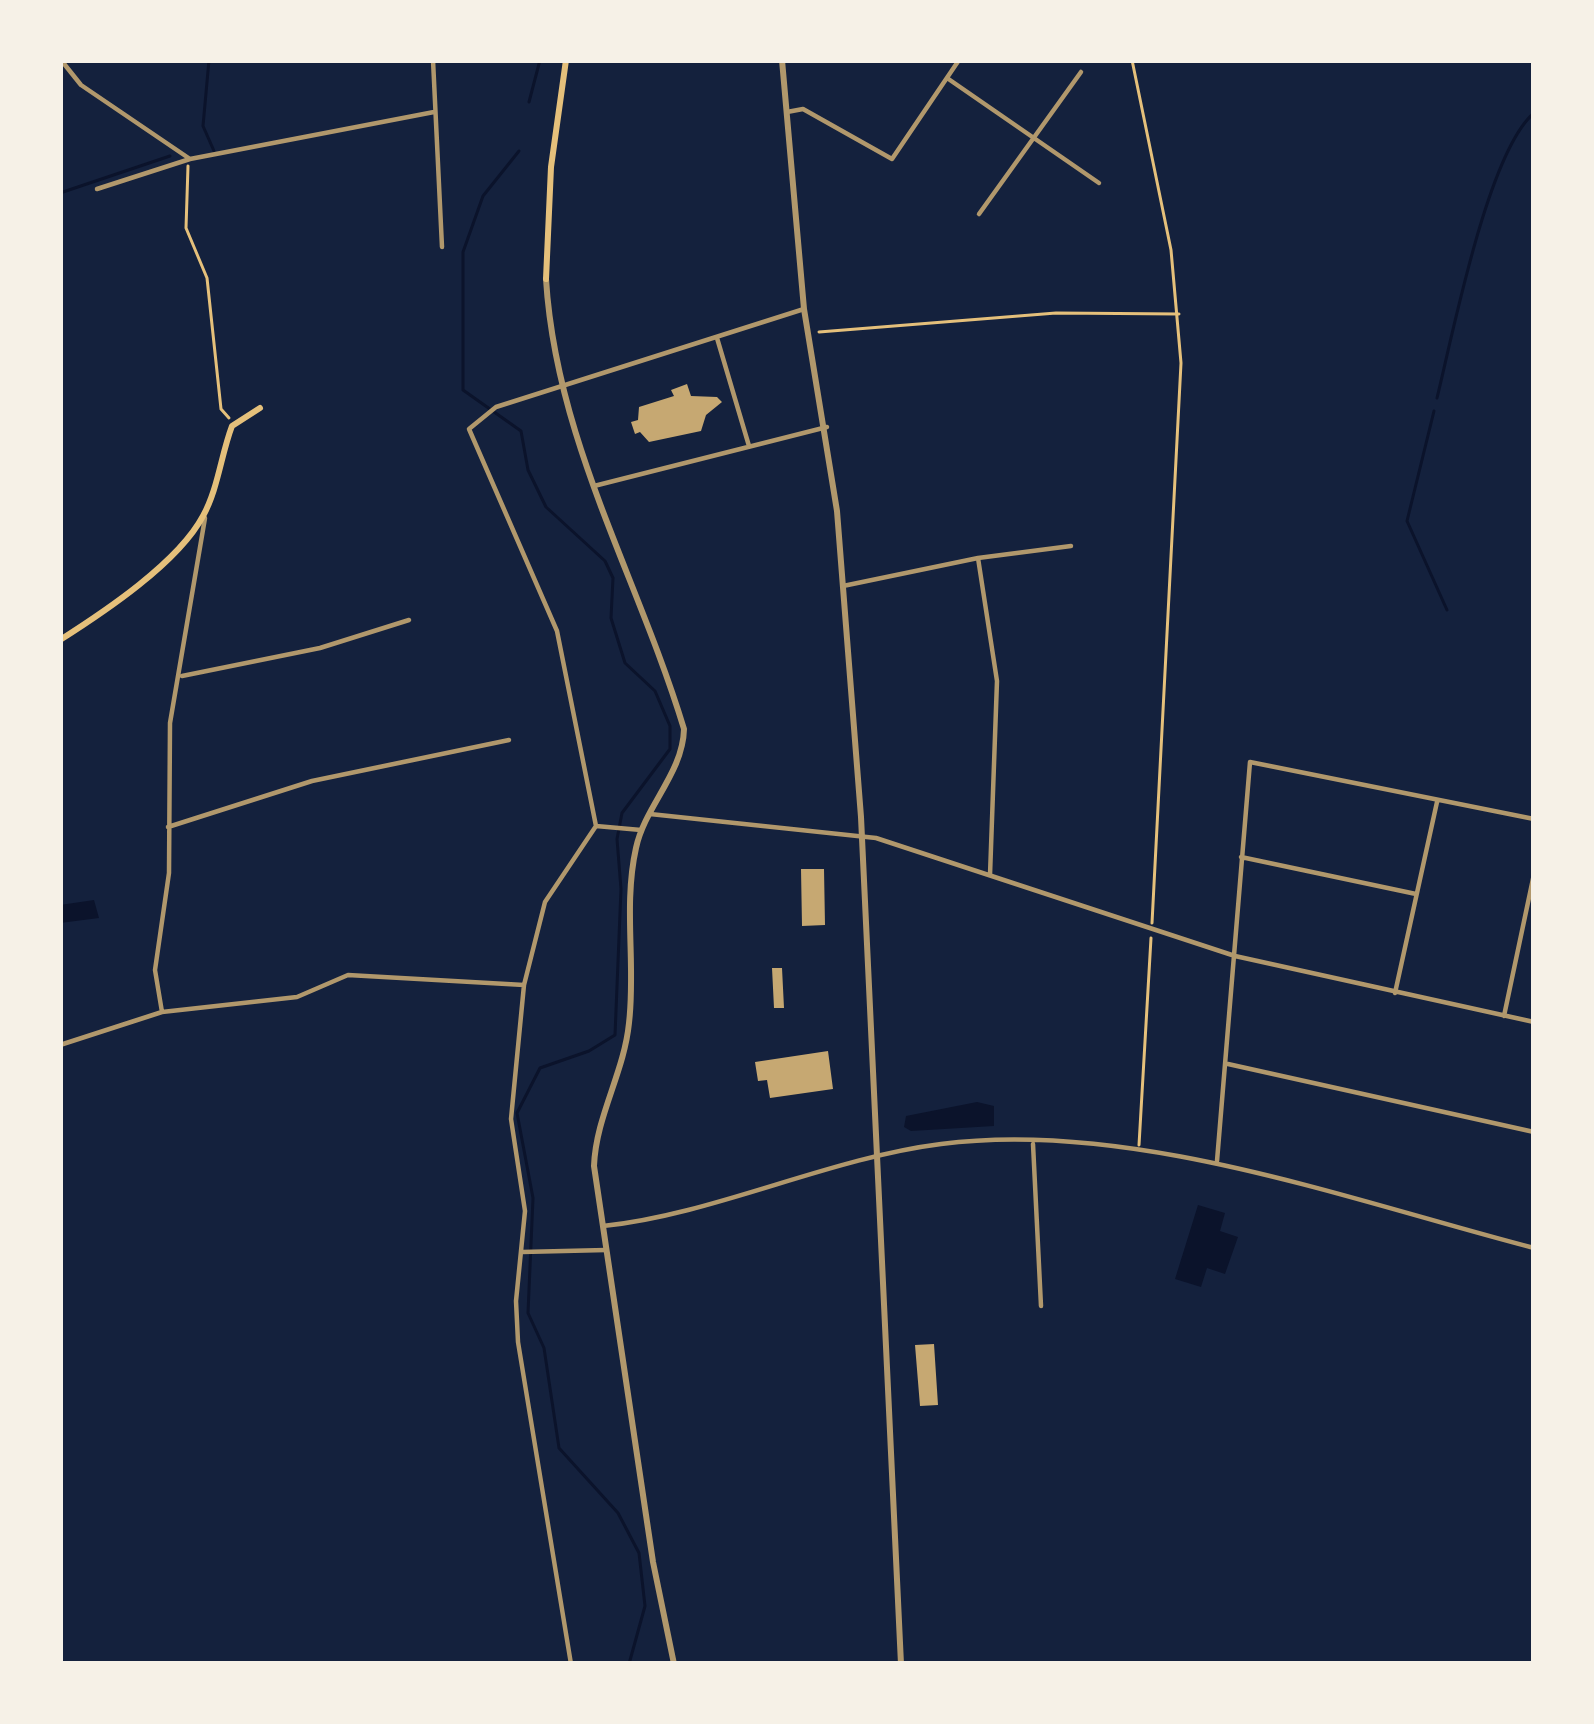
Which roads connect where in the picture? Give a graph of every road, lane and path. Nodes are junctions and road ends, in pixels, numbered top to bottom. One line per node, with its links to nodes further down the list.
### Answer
1 (61, 60): 12 (street)
2 (433, 60): 9 (street)
3 (566, 60): 17 (main road)
4 (782, 60): 10 (street)
5 (959, 60): 8 (street)
6 (1132, 60): 19 (path)
7 (1081, 72): 11 (street)
8 (946, 78): 10 (street); 11 (street)
9 (434, 112): 12 (street); 16 (street)
10 (787, 112): 18 (street)
11 (1035, 136): 13 (street); 15 (street)
12 (190, 159): 14 (street); 24 (path)
13 (1099, 183)
14 (97, 189)
15 (979, 214)
16 (442, 247)
17 (546, 280): 22 (street)
18 (804, 309): 20 (street); 21 (street)
19 (1178, 314): 20 (path); 47 (path)
20 (811, 333): 25 (street)
21 (717, 338): 22 (street); 26 (street)
22 (561, 390): 27 (street); 39 (street)
23 (260, 408): 24 (main road)
24 (234, 423): 28 (main road)
25 (826, 427): 26 (street); 31 (street)
26 (748, 446): 27 (street)
27 (591, 487): 37 (street)
28 (206, 512): 33 (main road); 34 (street)
29 (1071, 546): 30 (street)
30 (978, 558): 31 (street); 45 (street)
31 (843, 586): 42 (street)
32 (409, 620): 34 (street)
33 (60, 640)
34 (182, 676): 40 (street)
35 (509, 740): 40 (street)
36 (1437, 802): 38 (street); 43 (street); 46 (street)
37 (650, 814): 41 (street); 42 (street)
38 (1534, 819)
39 (596, 826): 41 (street); 49 (street)
40 (168, 827): 51 (street)
41 (641, 830): 61 (street)
42 (862, 836): 45 (street); 59 (street)
43 (1241, 856): 46 (street); 48 (street)
44 (1534, 874): 52 (street)
45 (990, 875): 47 (street)
46 (1416, 894): 50 (street)
47 (1151, 930): 48 (street); 58 (path)
48 (1235, 956): 50 (street); 55 (street)
49 (524, 985): 51 (street); 64 (street)
50 (1395, 993): 52 (street)
51 (162, 1012): 54 (street)
52 (1504, 1016): 53 (street)
53 (1534, 1022)
54 (60, 1045)
55 (1228, 1064): 56 (street); 60 (street)
56 (1534, 1132)
57 (1034, 1142): 58 (street); 59 (street); 65 (street)
58 (1139, 1152): 60 (street)
59 (873, 1158): 61 (street); 68 (street)
60 (1217, 1162): 62 (street)
61 (603, 1226): 63 (street)
62 (1534, 1248)
63 (607, 1250): 64 (street); 67 (street)
64 (525, 1252): 66 (street)
65 (1041, 1306)
66 (571, 1664)
67 (674, 1664)
68 (901, 1664)

